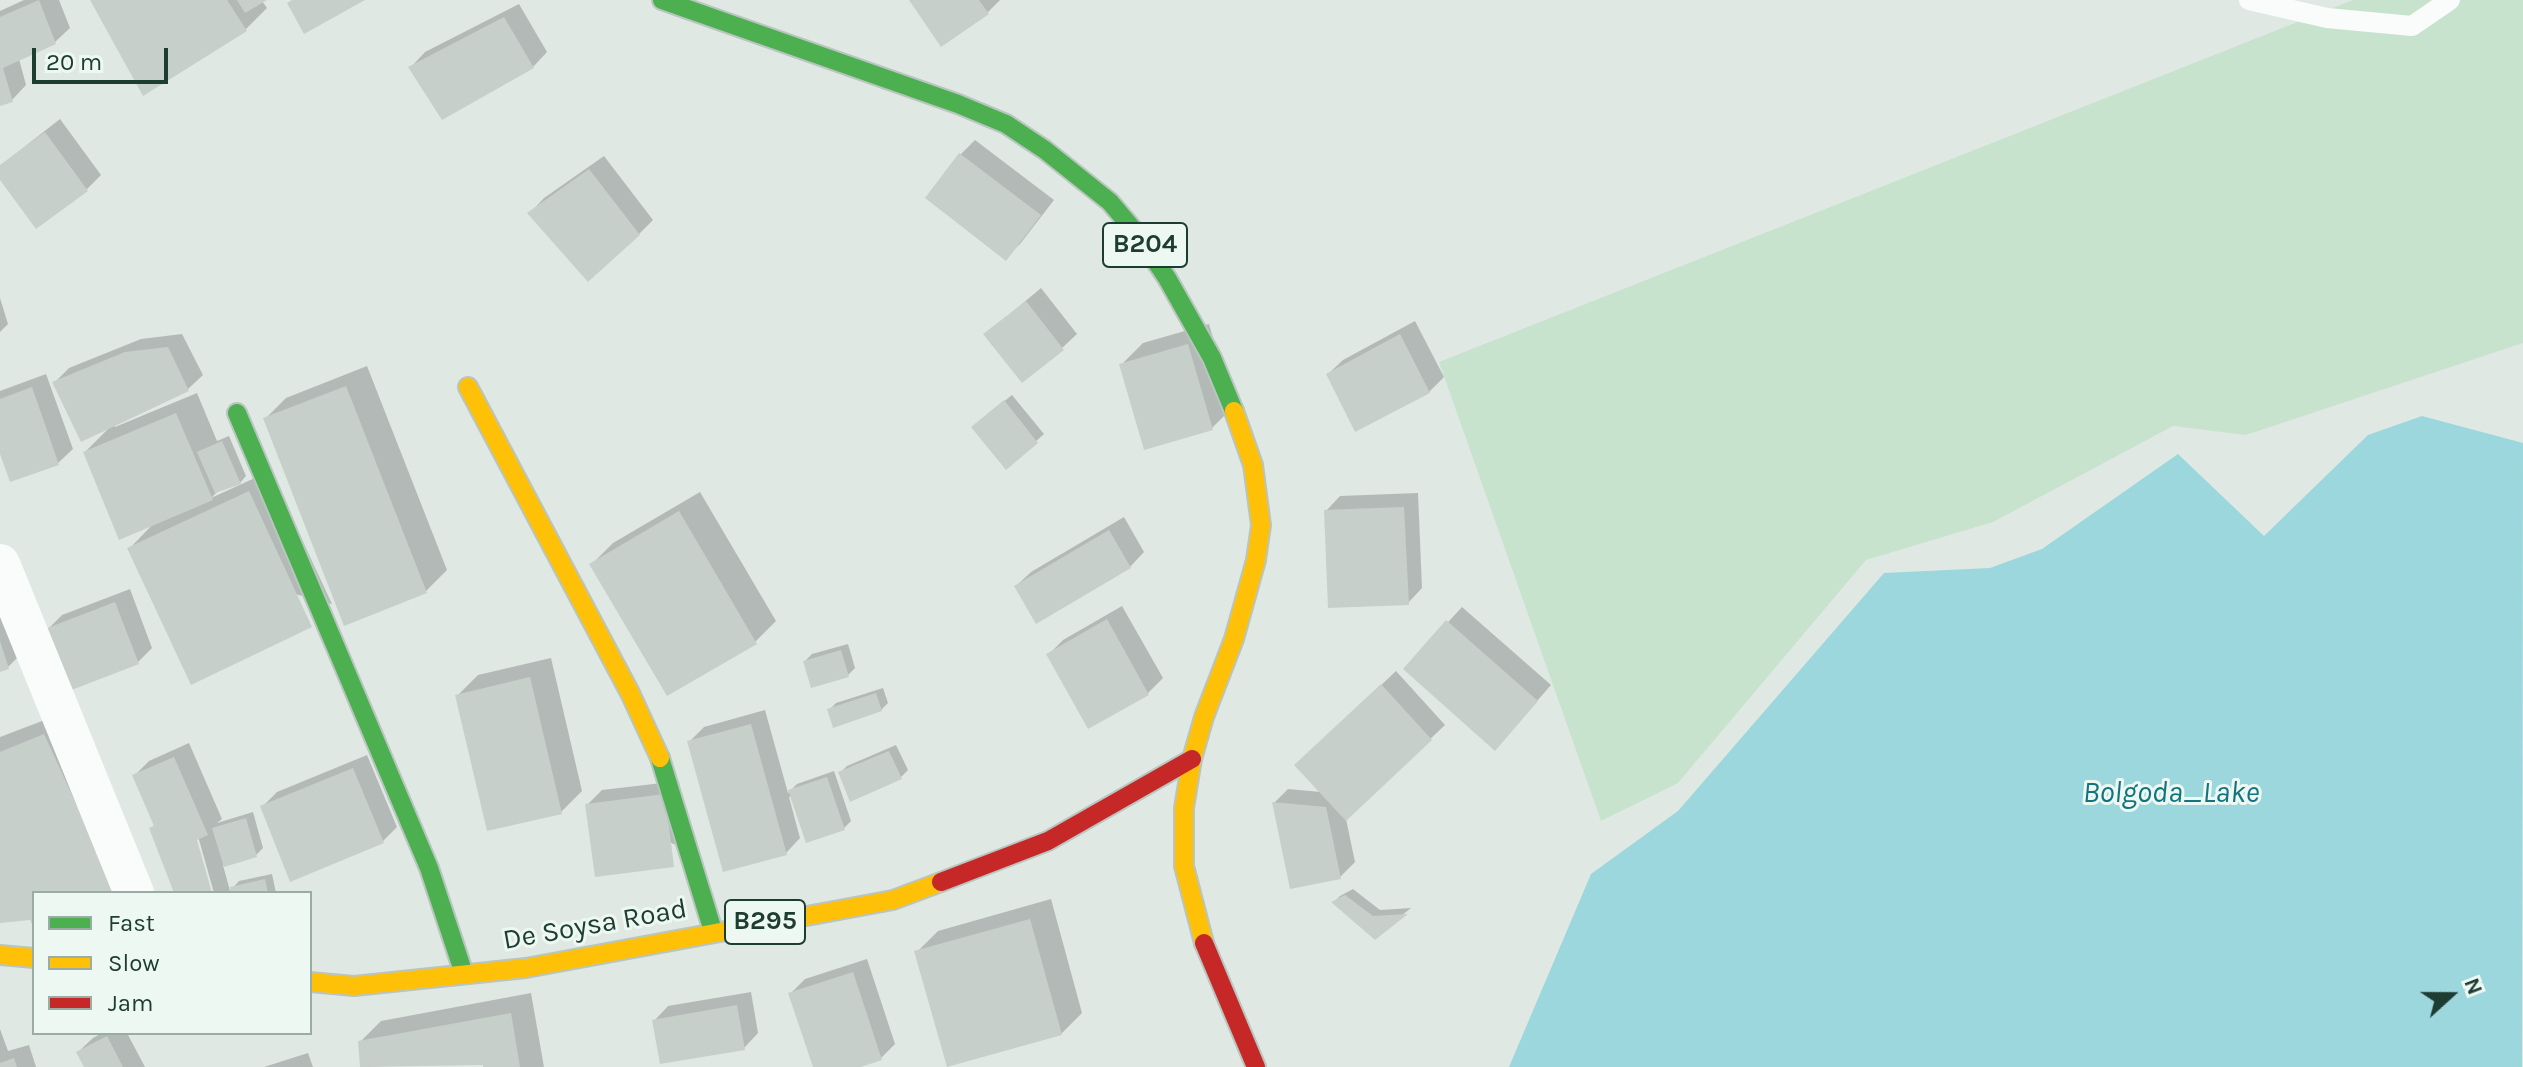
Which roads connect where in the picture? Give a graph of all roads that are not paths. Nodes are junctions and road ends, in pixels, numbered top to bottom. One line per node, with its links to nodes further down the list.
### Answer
1 (662, 0): 7 (main road, B204)
2 (2249, 0): 3 (lane)
3 (2450, 0)
4 (468, 387): 9 (main road)
5 (237, 413): 12 (main road)
6 (0, 564): 8 (street)
7 (1192, 759): 9 (main road, De Soysa Road / B295); 14 (main road)
8 (133, 891)
9 (713, 931): 12 (main road, De Soysa Road / B295)
10 (0, 955): 11 (main road)
11 (32, 958)
12 (464, 974): 13 (main road, De Soysa Road / B295)
13 (312, 982)
14 (1256, 1067)

